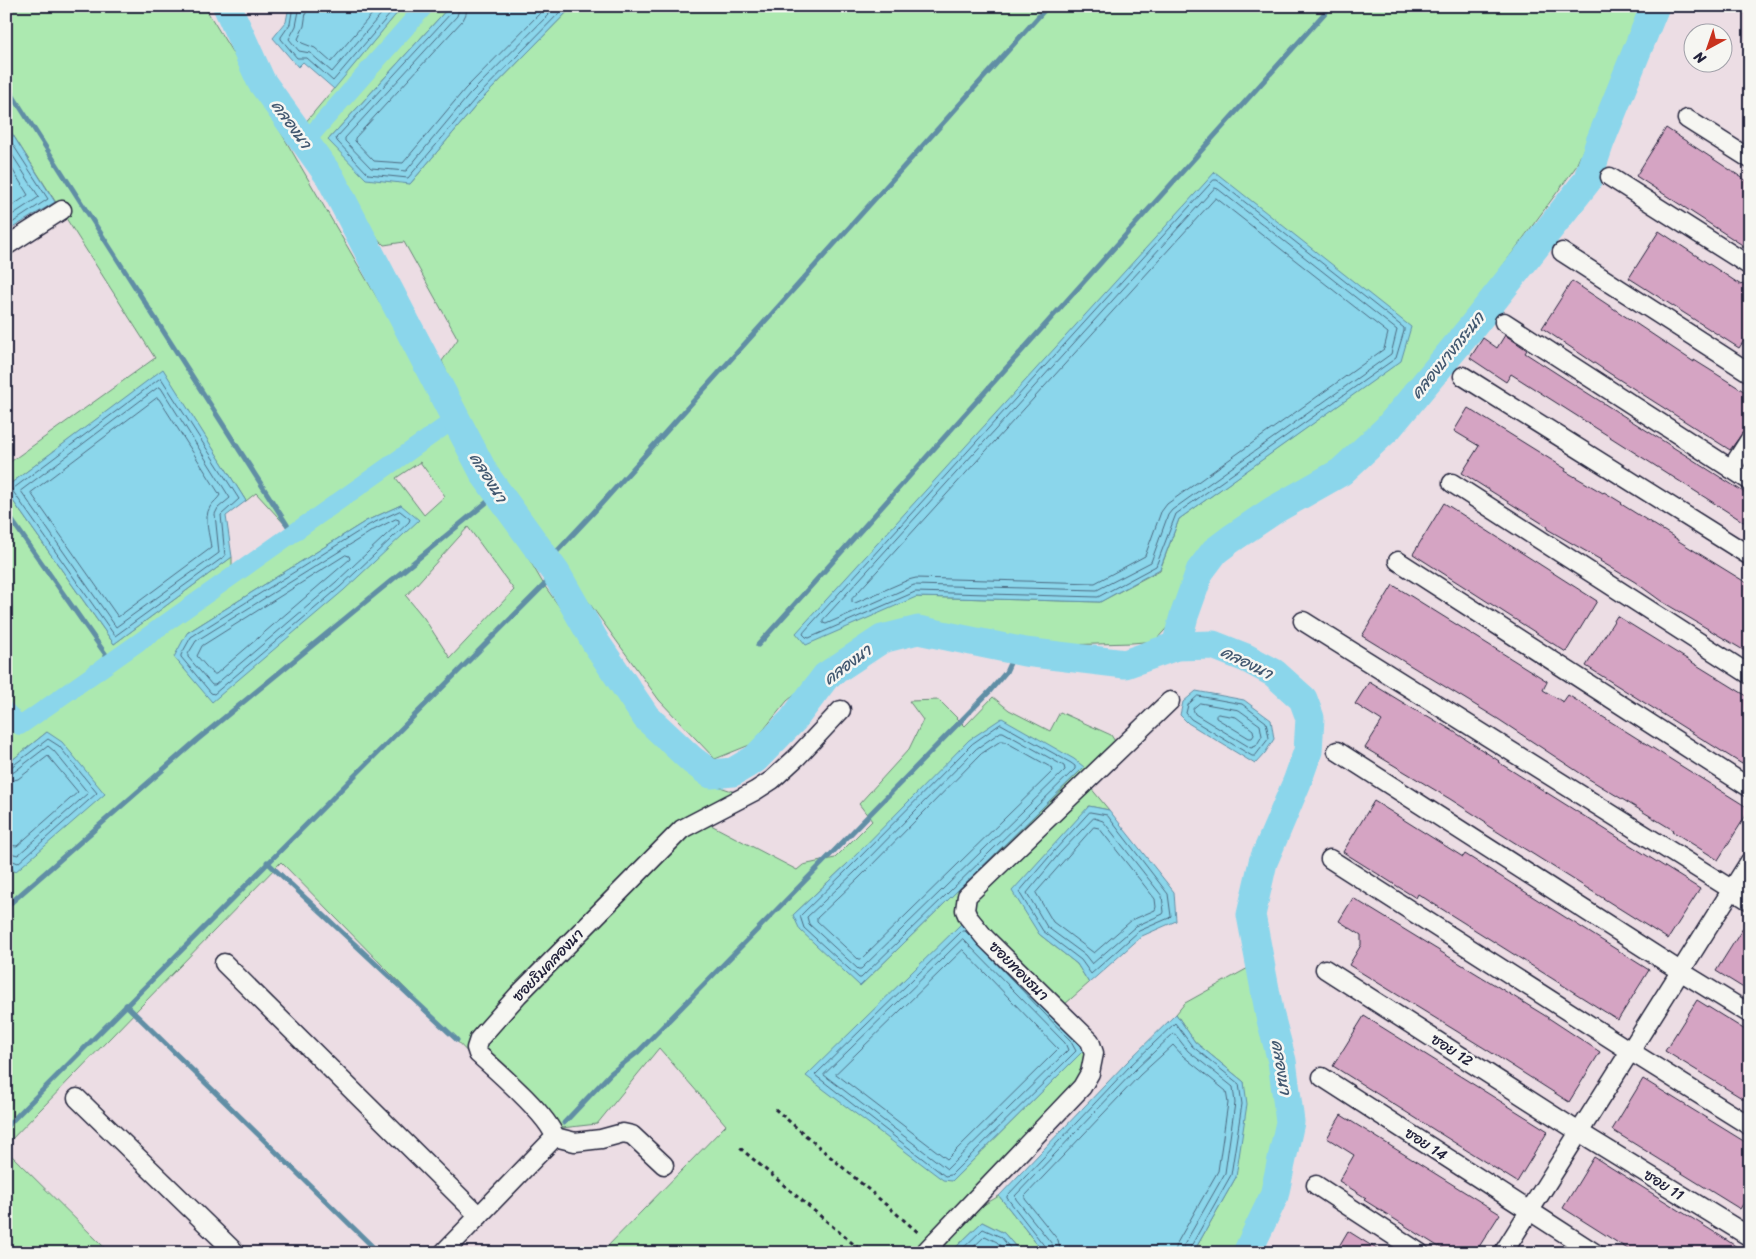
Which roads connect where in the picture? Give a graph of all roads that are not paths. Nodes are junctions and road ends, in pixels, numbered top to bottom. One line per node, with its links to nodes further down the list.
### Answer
1 (1687, 119): 2 (street)
2 (1750, 159)
3 (1610, 177): 7 (street)
4 (62, 210): 5 (street)
5 (6, 246)
6 (1562, 252): 9 (street)
7 (1750, 266)
8 (1504, 322): 12 (street)
9 (1750, 373)
10 (1463, 376): 15 (street)
11 (1750, 439): 12 (street)
12 (1731, 469): 13 (street)
13 (1750, 481)
14 (1452, 483): 18 (street)
15 (1750, 556)
16 (1398, 561): 22 (street)
17 (1302, 622): 25 (street)
18 (1750, 675)
19 (1170, 701): 42 (street, ซอยทองธนา)
20 (841, 710): 36 (street, ซอยริมคลองนา)
21 (1337, 751): 29 (street)
22 (1750, 788)
23 (1330, 859): 31 (street)
24 (1750, 861): 25 (street)
25 (1732, 890): 26 (street); 29 (street)
26 (1750, 901)
27 (224, 964): 40 (street)
28 (1325, 969): 35 (street, ซอย 12)
29 (1680, 972): 30 (street); 31 (street)
30 (1750, 1014)
31 (1630, 1051): 34 (street); 35 (street)
32 (1322, 1077): 39 (street, ซอย 14)
33 (77, 1098): 43 (street)
34 (1750, 1126)
35 (1579, 1132): 39 (street); 41 (street, ซอย 11)
36 (555, 1137): 37 (street); 40 (street)
37 (664, 1165)
38 (1316, 1184): 45 (street)
39 (1529, 1212): 46 (street); 47 (street, ซอย 14)
40 (479, 1216): 44 (street)
41 (1750, 1237)
42 (928, 1248)
43 (236, 1253)
44 (443, 1253)
45 (1420, 1253)
46 (1503, 1253)
47 (1595, 1253)

